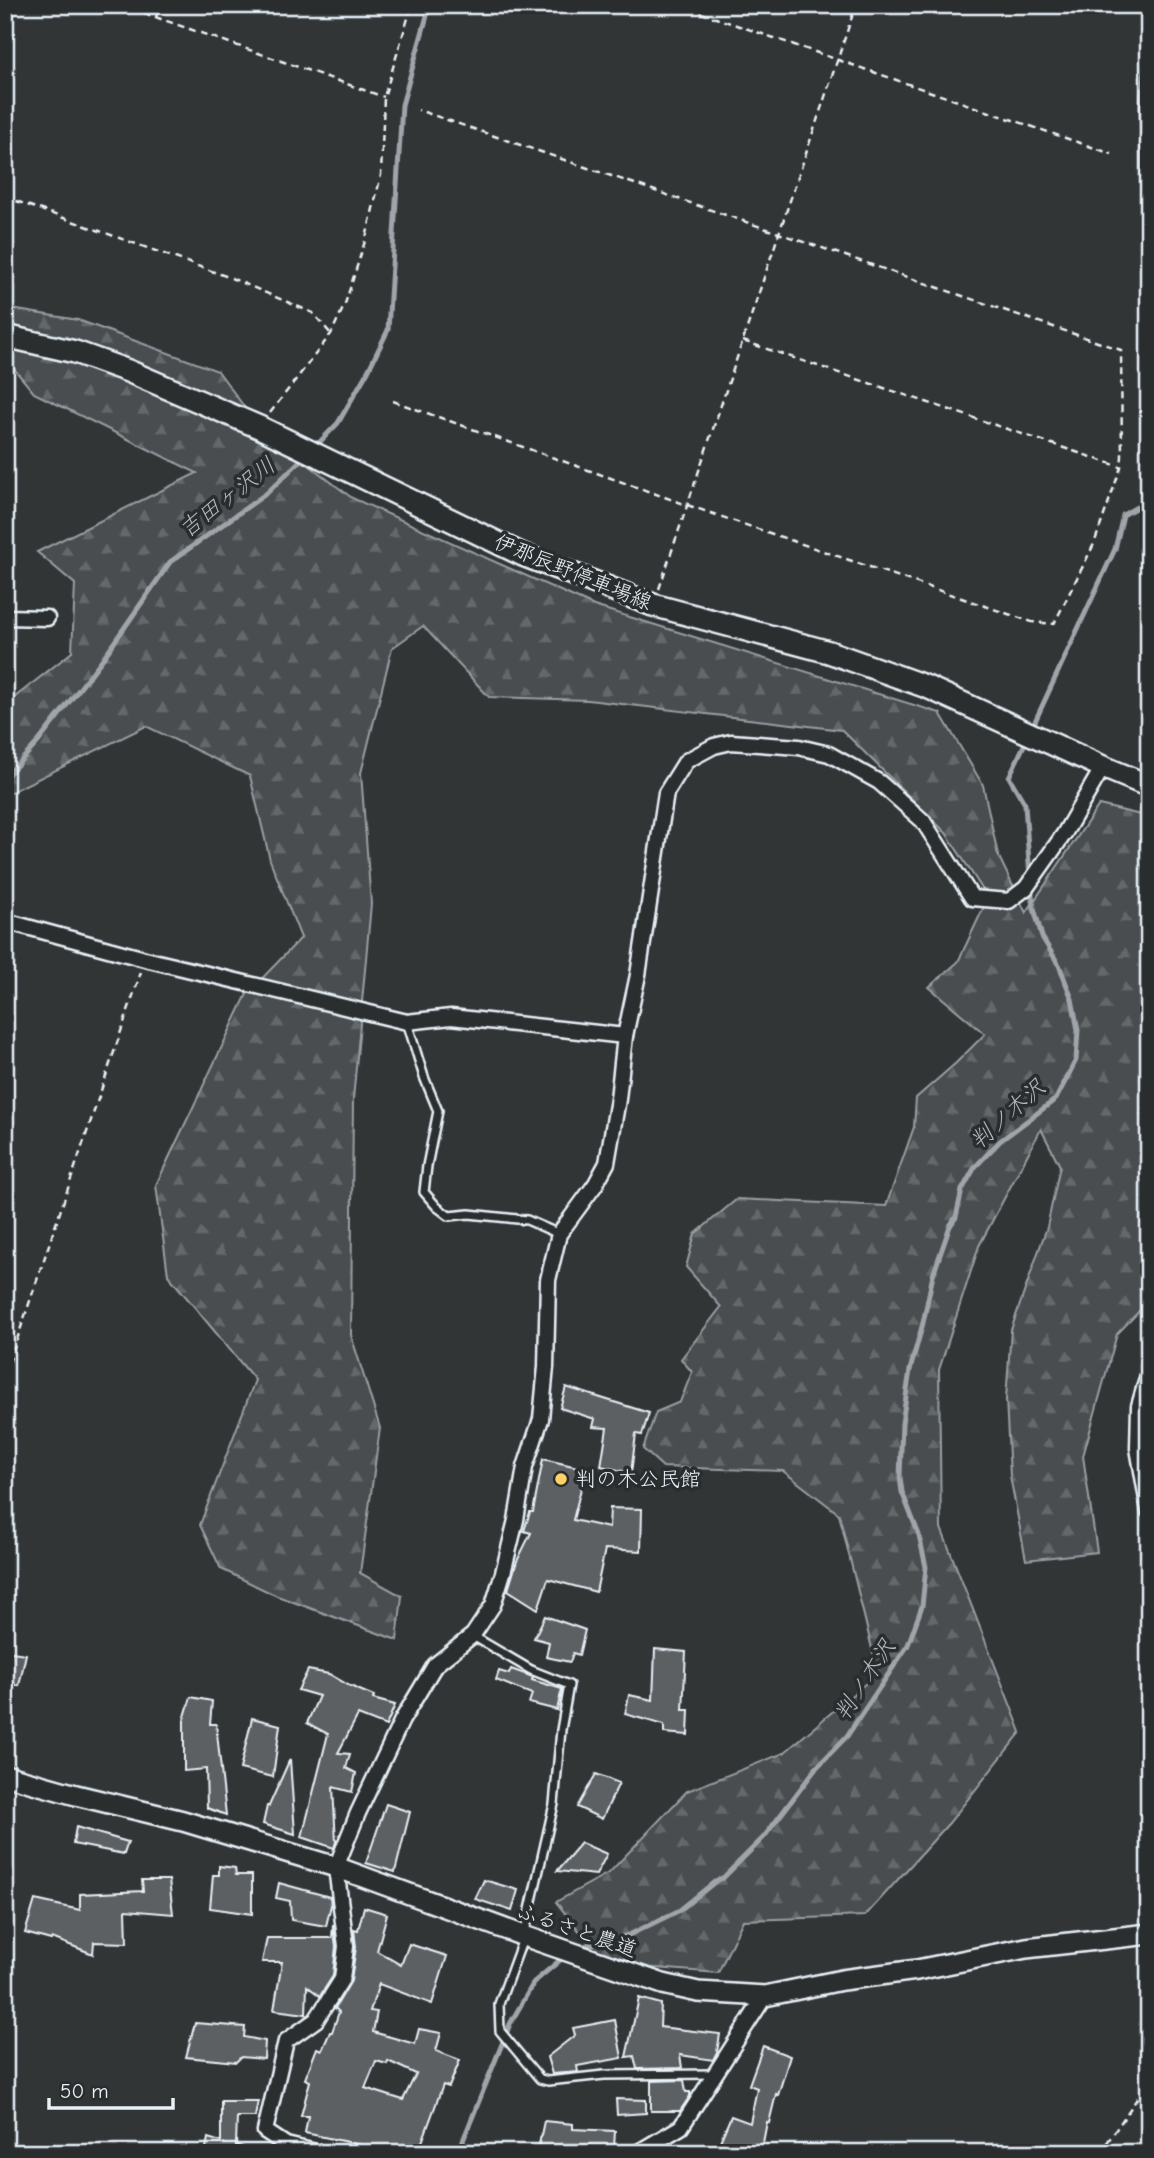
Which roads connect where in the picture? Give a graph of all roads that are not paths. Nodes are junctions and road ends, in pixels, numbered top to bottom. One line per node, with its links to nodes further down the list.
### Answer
1 (5, 336): 4 (main road, 伊那辰野停車場線)
2 (5, 617): 3 (street)
3 (47, 618)
4 (1103, 767): 5 (main road, 伊那辰野停車場線); 8 (street)
5 (1149, 786)
6 (5, 920): 7 (street)
7 (407, 1022): 8 (street); 9 (lane)
8 (625, 1036): 9 (street)
9 (559, 1234): 12 (street)
10 (1149, 1372): 11 (street)
11 (1149, 1511)
12 (472, 1635): 14 (street); 18 (lane)
13 (5, 1775): 14 (street, ふるさと農道)
14 (335, 1867): 18 (street, ふるさと農道); 21 (street)
15 (1149, 1898): 16 (street)
16 (1149, 1904)
17 (1149, 1934): 19 (street, ふるさと農道)
18 (524, 1936): 19 (street, ふるさと農道); 20 (lane)
19 (765, 1996): 20 (street)
20 (715, 2074): 22 (street)
21 (320, 2153)
22 (637, 2153)

